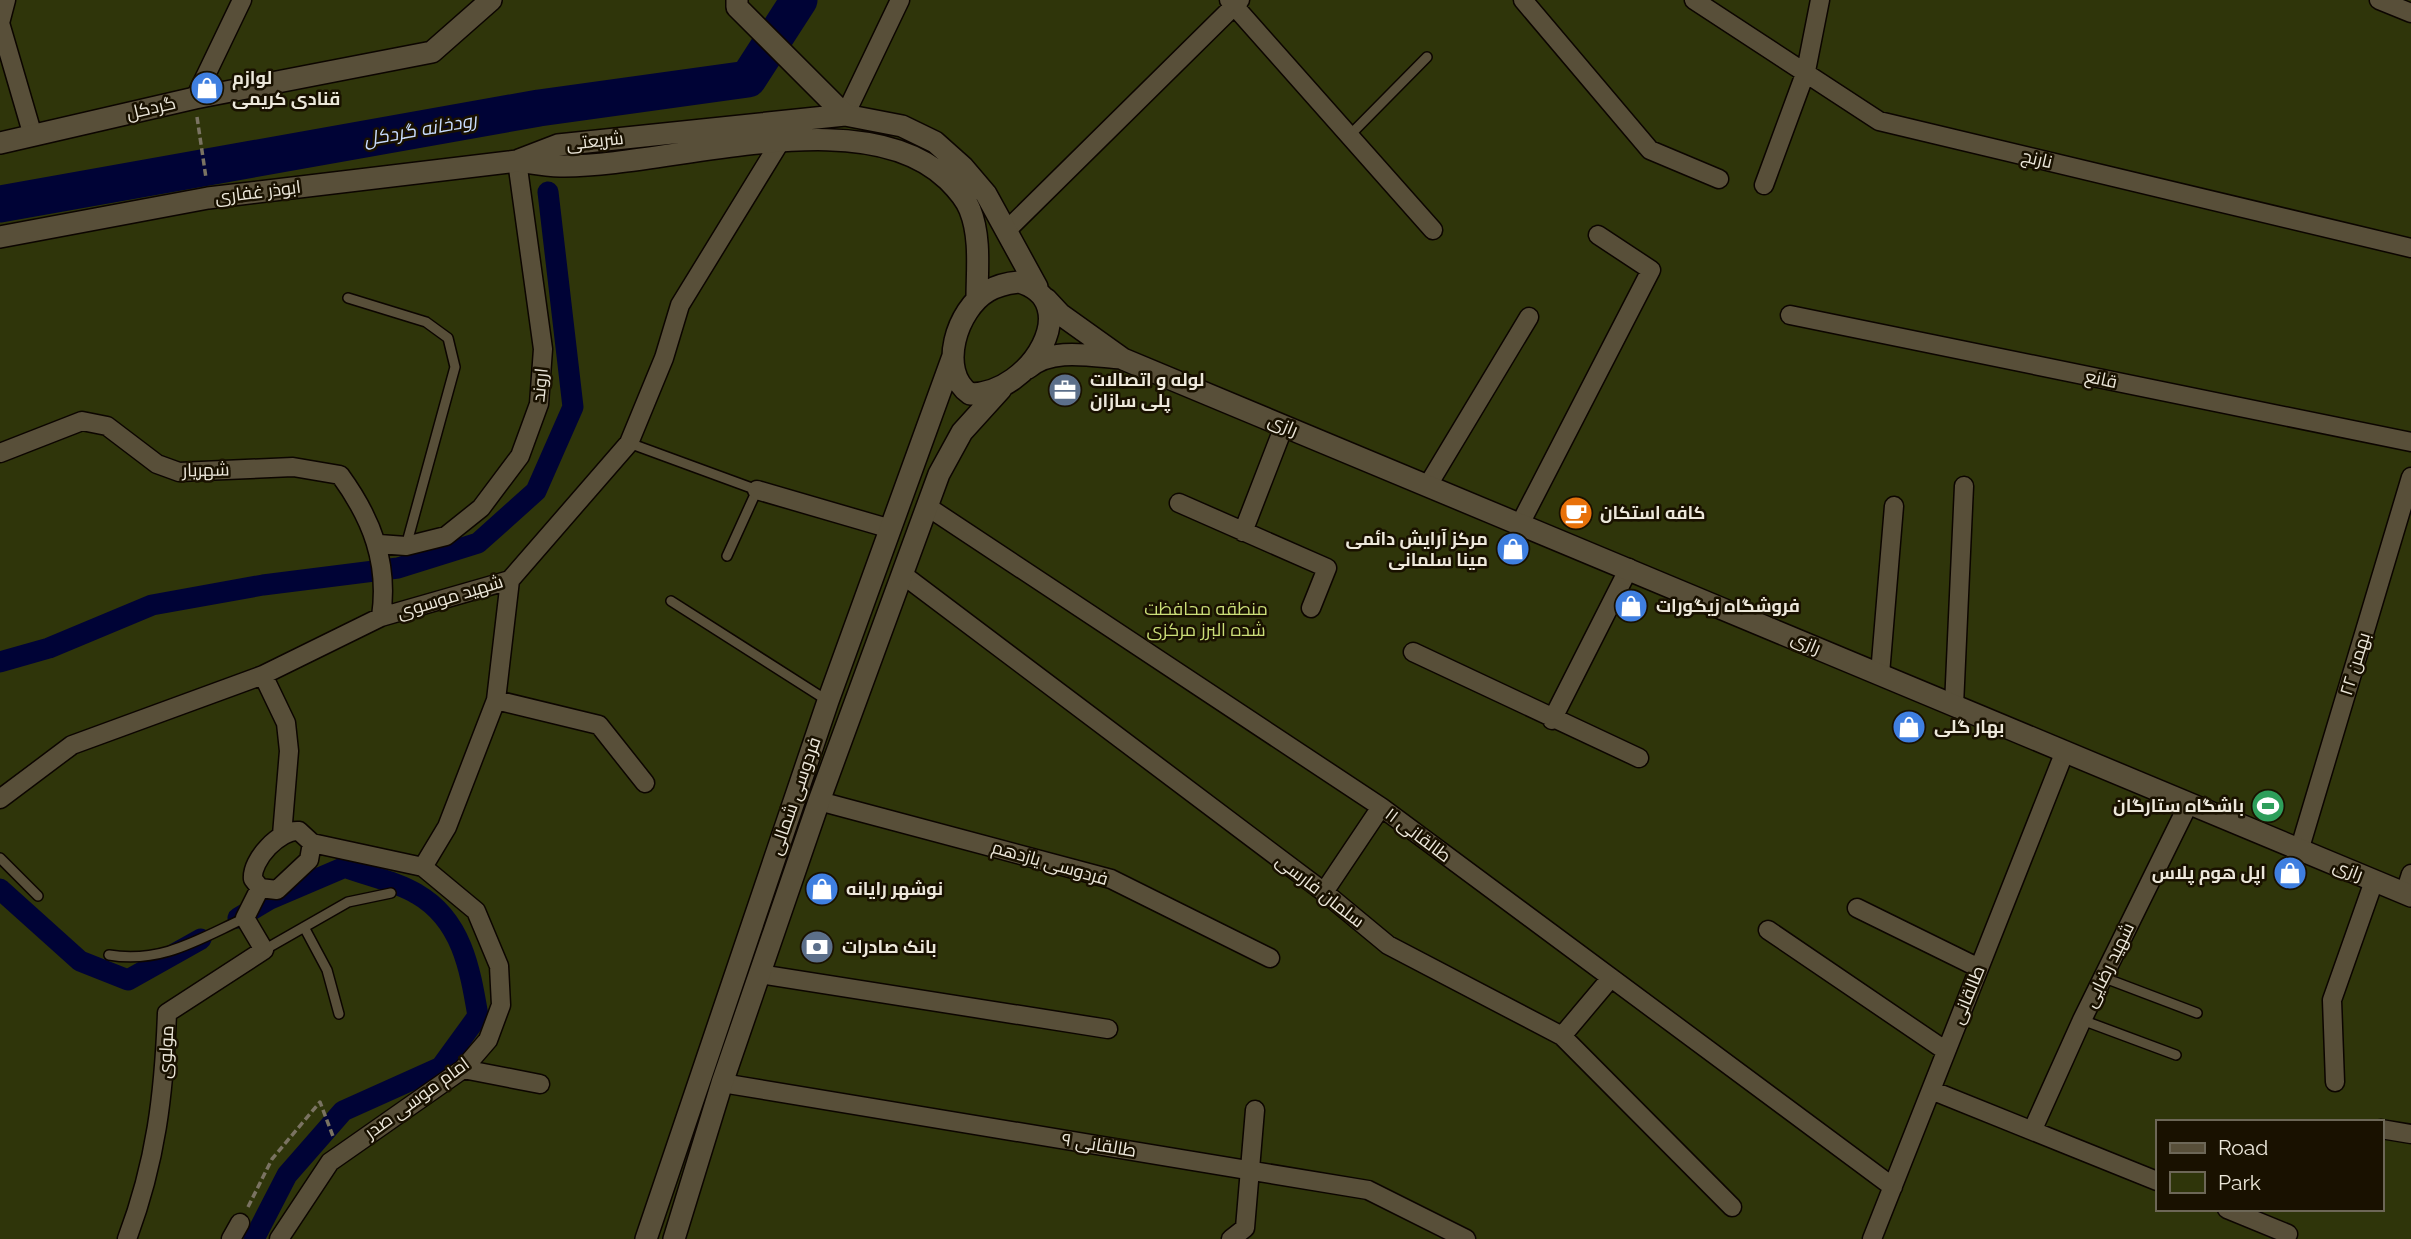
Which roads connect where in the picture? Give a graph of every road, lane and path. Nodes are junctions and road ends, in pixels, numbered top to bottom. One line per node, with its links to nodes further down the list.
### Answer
1 (6, 0): 16 (street)
2 (242, 0): 14 (street)
3 (491, 0): 14 (street, گردکل)
4 (900, 0): 15 (street)
5 (1523, 0): 21 (street)
6 (1694, 0): 13 (street, نارنج)
7 (1820, 0): 13 (street)
8 (2379, 0): 11 (street)
9 (1234, 2): 17 (street); 25 (street)
10 (737, 4): 15 (street)
11 (2411, 13)
12 (1427, 57): 17 (lane)
13 (1807, 71): 22 (street); 28 (street, نارنج)
14 (195, 98): 16 (street, گردکل); 23 (path)
15 (845, 115): 20 (street, شریعتی); 25 (street, شریعتی)
16 (33, 136): 19 (street, گردکل)
17 (1349, 136): 24 (street)
18 (780, 142): 20 (street, شریعتی); 31 (street, شریعتی); 39 (street, شهید موسوی)
19 (0, 144)
20 (517, 161): 23 (street, ابوذر غفاری); 51 (street, اروند)
21 (1719, 179)
22 (1764, 186)
23 (208, 198): 27 (street, ابوذر غفاری)
24 (1433, 230)
25 (1006, 232): 29 (street, شریعتی)
26 (1598, 234): 48 (street)
27 (0, 237)
28 (2411, 248)
29 (1041, 293): 31 (street); 35 (street); 36 (street)
30 (348, 298): 51 (lane)
31 (977, 299): 34 (street)
32 (1790, 315): 38 (street, قانع)
33 (1529, 317): 42 (street)
34 (953, 356): 36 (street); 49 (street, فردوسی شمالی)
35 (1124, 359): 36 (street); 37 (street, رازی)
36 (1008, 385): 47 (street, فردوسی شمالی)
37 (1284, 426): 42 (street, رازی); 50 (street)
38 (2411, 442)
39 (629, 443): 44 (lane); 56 (street, شهید موسوی)
40 (0, 453): 52 (street, شهریار)
41 (2411, 477): 76 (street, ۲۲ بهمن)
42 (1428, 485): 48 (street, رازی)
43 (1965, 486): 65 (street)
44 (757, 490): 49 (street); 53 (lane)
45 (1179, 503): 50 (street)
46 (1894, 506): 62 (street)
47 (928, 507): 55 (street, فردوسی شمالی); 73 (street, طالقانی ۱۱)
48 (1520, 526): 54 (street, رازی)
49 (891, 529): 64 (street, فردوسی شمالی)
50 (1243, 532): 58 (street)
51 (406, 546): 52 (street, اروند)
52 (380, 551): 59 (street)
53 (727, 556)
54 (1629, 568): 62 (street, رازی); 66 (street)
55 (902, 573): 71 (street, فردوسی شمالی); 82 (street, سلمان فارسی)
56 (510, 580): 59 (street, شهید موسوی); 63 (street)
57 (671, 601): 64 (lane)
58 (1311, 608)
59 (382, 617): 61 (street, شهید موسوی)
60 (1413, 652): 66 (street)
61 (263, 674): 70 (street, شهید موسوی); 74 (street)
62 (1880, 674): 65 (street, رازی)
63 (495, 700): 69 (street); 78 (street)
64 (828, 701): 123 (street, فردوسی شمالی)
65 (1954, 705): 67 (street, رازی)
66 (1552, 719): 68 (street)
67 (2065, 751): 72 (street, رازی); 92 (street, طالقانی)
68 (1639, 758)
69 (645, 783)
70 (0, 799)
71 (819, 801): 91 (street, فردوسی یازدهم); 93 (street, فردوسی شمالی)
72 (2189, 803): 76 (street, رازی); 94 (street, شهید رضایی)
73 (1381, 807): 82 (street); 95 (street, طالقانی ۱۱)
74 (282, 835): 75 (street, امام موسی صدر); 80 (street)
75 (312, 843): 78 (street, امام موسی صدر); 80 (street)
76 (2299, 851): 79 (street, رازی)
77 (0, 858): 84 (lane)
78 (423, 867): 103 (street, امام موسی صدر)
79 (2374, 881): 81 (street, رازی); 104 (street)
80 (260, 888): 86 (street)
81 (2409, 888)
82 (1324, 892): 100 (street, سلمان فارسی)
83 (391, 893): 87 (lane)
84 (38, 896)
85 (1857, 908): 92 (street)
86 (245, 918): 89 (street); 90 (lane)
87 (304, 927): 89 (lane); 97 (lane)
88 (1768, 930): 101 (street)
89 (264, 950): 120 (street, مولوی)
90 (109, 956)
91 (1270, 957)
92 (1979, 968): 101 (street, طالقانی)
93 (760, 974): 99 (street); 105 (street, فردوسی شمالی)
94 (2102, 977): 96 (lane); 98 (street, شهید رضایی)
95 (1610, 979): 100 (street); 115 (street, طالقانی ۱۱)
96 (2197, 1013)
97 (339, 1014)
98 (2082, 1020): 102 (lane); 109 (street, شهید رضایی)
99 (1108, 1029)
100 (1562, 1037): 116 (street, سلمان فارسی)
101 (1946, 1051): 107 (street, طالقانی)
102 (2176, 1055)
103 (463, 1069): 106 (street); 112 (street, امام موسی صدر)
104 (2335, 1082)
105 (722, 1083): 113 (street, طالقانی ۹); 124 (street, فردوسی شمالی)
106 (540, 1084)
107 (1931, 1090): 109 (street); 115 (street, طالقانی)
108 (1255, 1110): 113 (street)
109 (2033, 1129): 114 (street)
110 (2383, 1129): 111 (street)
111 (2411, 1133)
112 (340, 1154): 118 (path); 122 (street, امام موسی صدر)
113 (1250, 1170): 125 (street); 126 (street, طالقانی ۹)
114 (2156, 1181)
115 (1892, 1186): 127 (street, طالقانی)
116 (1732, 1207)
117 (2232, 1211): 119 (street)
118 (240, 1223): 121 (street)
119 (2288, 1234)
120 (127, 1239)
121 (231, 1239)
122 (279, 1239)
123 (646, 1239)
124 (674, 1239)
125 (1231, 1239)
126 (1466, 1239)
127 (1872, 1239)

